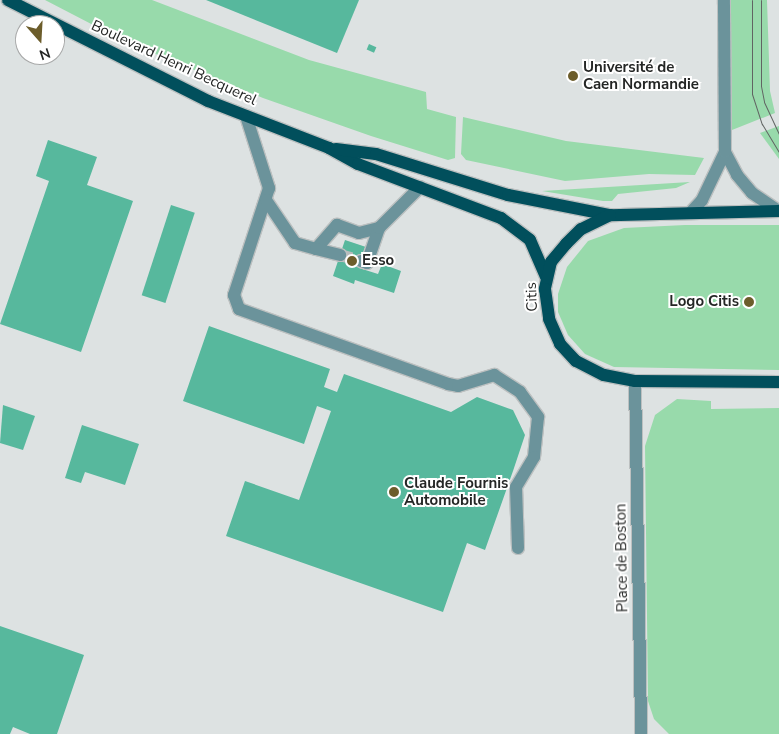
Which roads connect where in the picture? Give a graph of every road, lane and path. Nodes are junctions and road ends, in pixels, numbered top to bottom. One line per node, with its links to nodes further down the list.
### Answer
1 (8, 0): 3 (main road, Boulevard Henri Becquerel)
2 (724, 0): 5 (street)
3 (246, 116): 4 (main road, Boulevard Henri Becquerel); 7 (street)
4 (329, 148): 6 (main road, Boulevard Henri Becquerel); 10 (main road, Boulevard Henri Becquerel)
5 (725, 152): 8 (street); 9 (street)
6 (420, 187): 11 (street); 15 (main road, Boulevard Henri Becquerel)
7 (266, 200): 12 (street); 18 (street)
8 (779, 211): 9 (main road, Citis)
9 (691, 212): 10 (main road, Citis)
10 (610, 215): 15 (main road, Citis)
11 (379, 228): 12 (street); 14 (street)
12 (316, 248): 13 (street)
13 (340, 255)
14 (361, 261)
15 (546, 277): 16 (main road, Citis)
16 (636, 381): 17 (main road, Citis); 19 (street, Place de Boston)
17 (779, 382)
18 (518, 548)
19 (641, 734)

